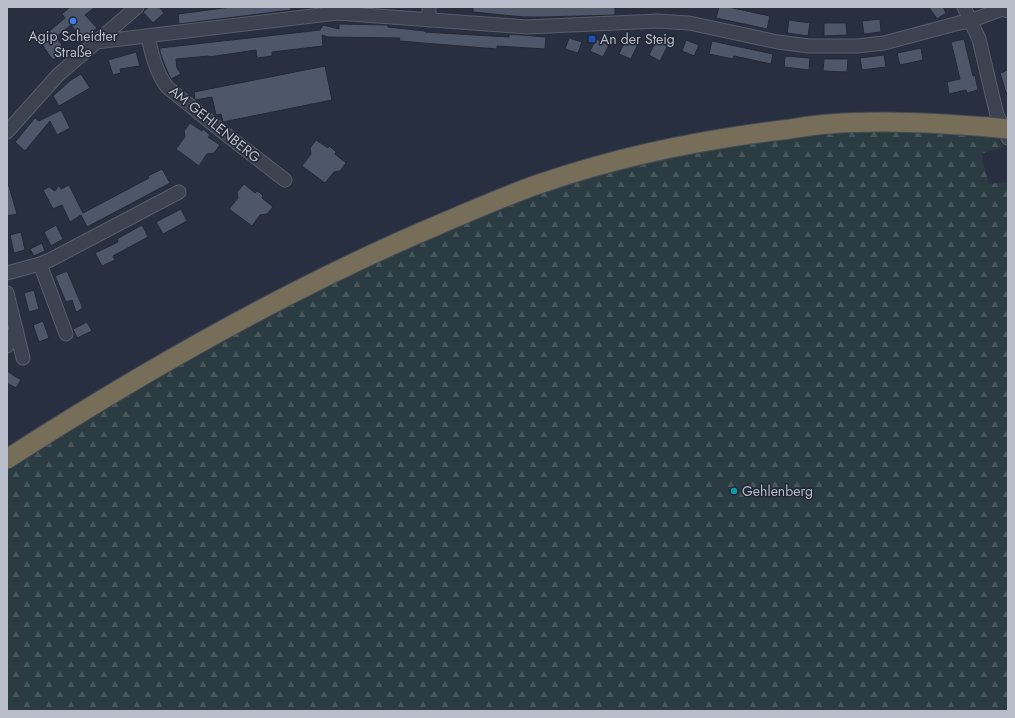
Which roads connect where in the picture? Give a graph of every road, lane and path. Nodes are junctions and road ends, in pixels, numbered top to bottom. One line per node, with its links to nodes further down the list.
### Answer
1 (137, 7): 6 (street)
2 (964, 7): 7 (street)
3 (1003, 9): 7 (street)
4 (337, 10): 5 (street); 8 (street)
5 (429, 13): 7 (street)
6 (123, 18): 9 (street); 10 (street)
7 (970, 21): 13 (street)
8 (148, 37): 9 (street); 14 (street, AM GEHLENBERG)
9 (133, 38): 10 (street)
10 (96, 42): 12 (street)
11 (1008, 129): 23 (highway, bridge)
12 (7, 132)
13 (1008, 138)
14 (285, 180)
15 (179, 192): 16 (street)
16 (40, 264): 17 (street); 20 (street)
17 (7, 274)
18 (7, 293): 19 (street)
19 (16, 330): 21 (street); 22 (street)
20 (66, 334)
21 (7, 346)
22 (23, 358)
23 (7, 459)

